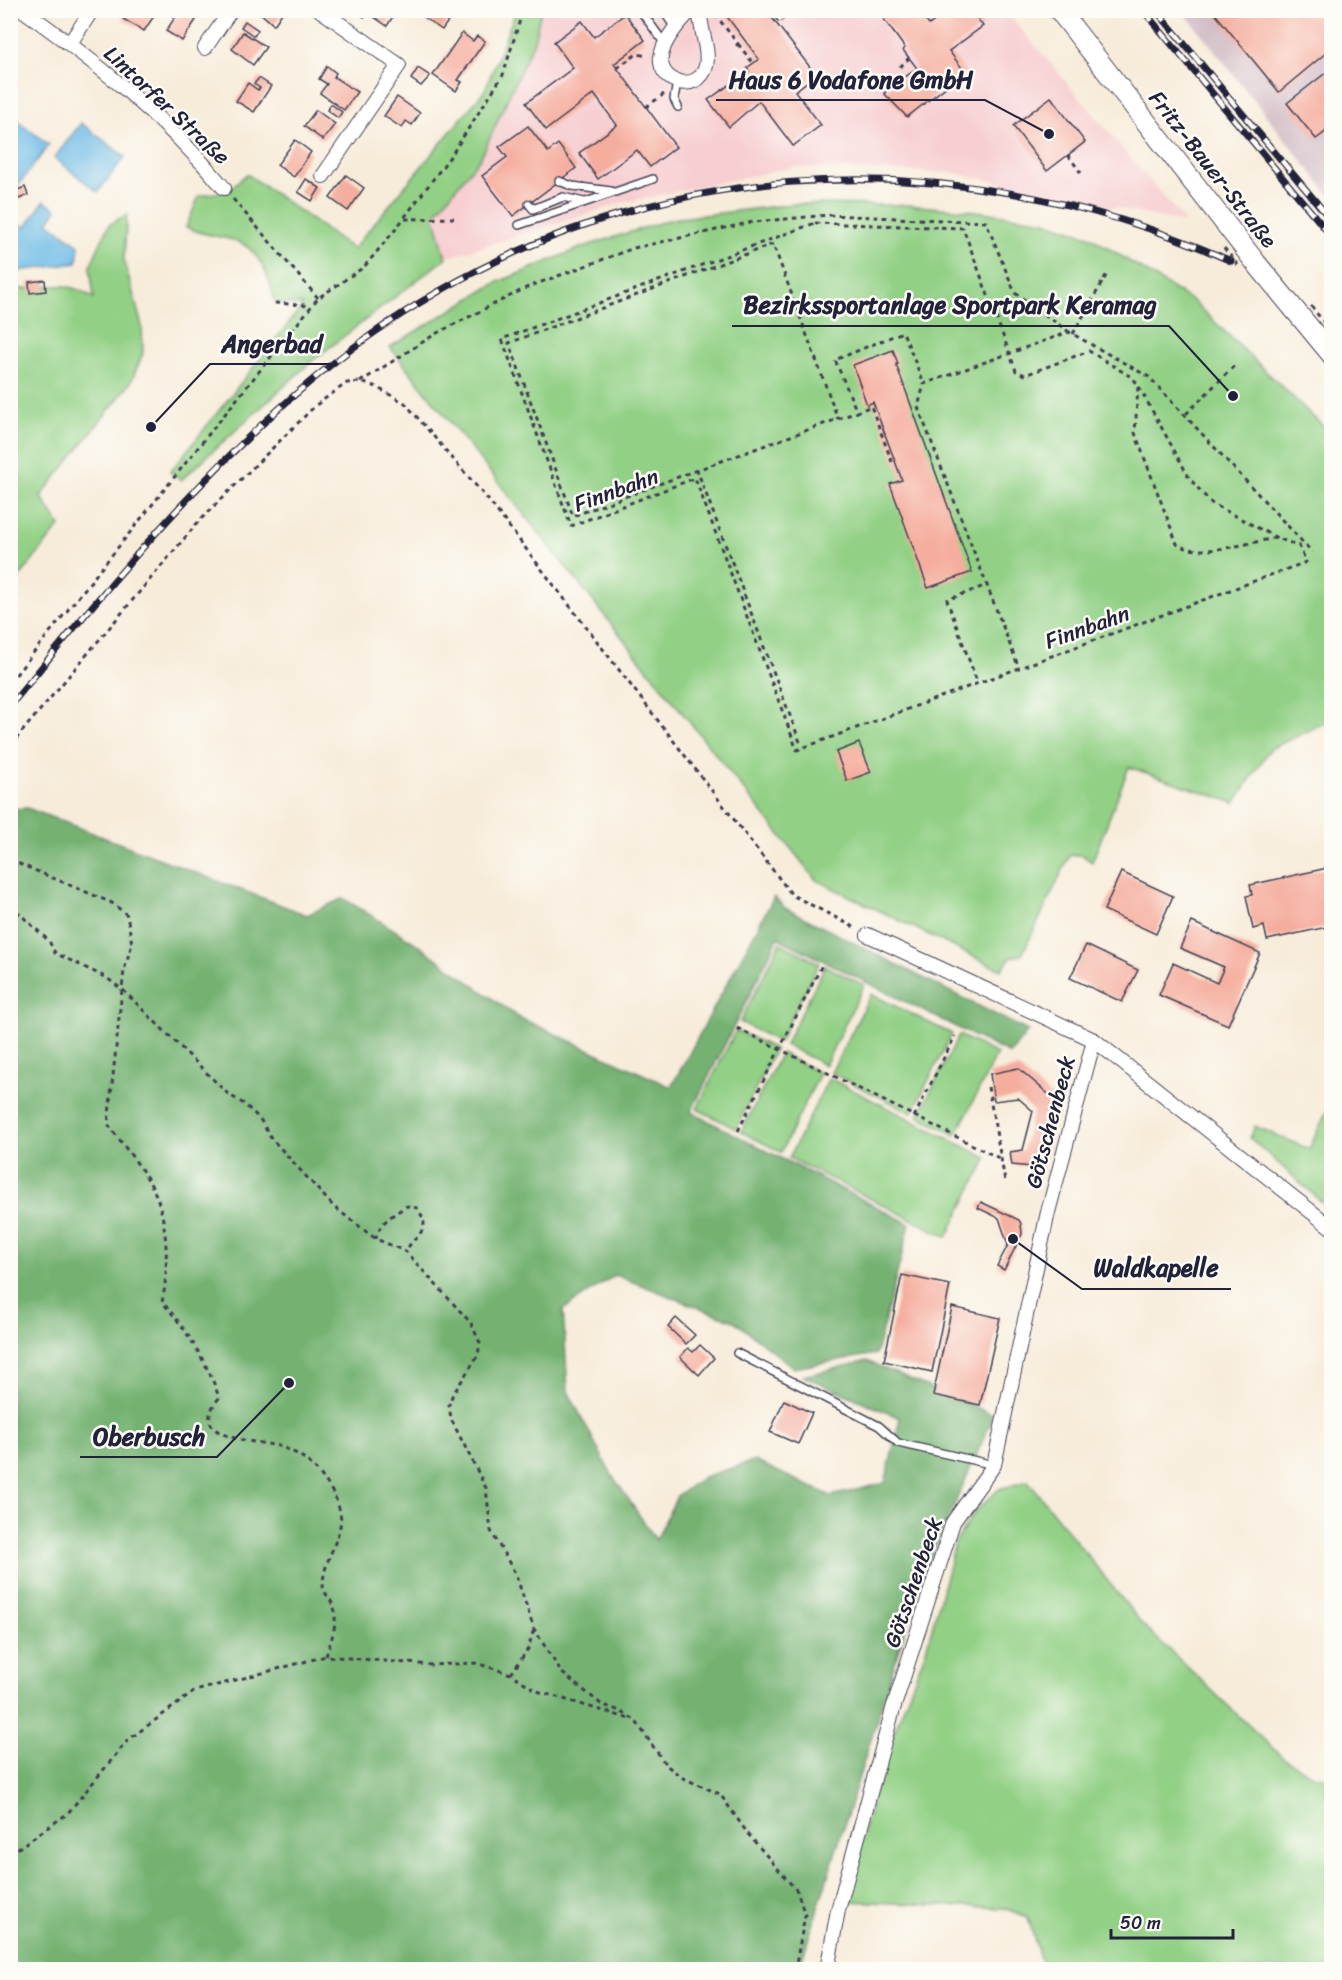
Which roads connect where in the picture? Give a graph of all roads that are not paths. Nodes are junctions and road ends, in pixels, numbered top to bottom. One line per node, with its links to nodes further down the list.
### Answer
1 (23, 10): 13 (street, Lintorfer Straße)
2 (92, 10): 13 (street)
3 (231, 10): 15 (street)
4 (320, 10): 18 (street)
5 (640, 10): 14 (lane)
6 (663, 10): 12 (lane)
7 (691, 10): 12 (street)
8 (700, 10): 16 (street)
9 (775, 10): 11 (lane)
10 (1059, 10): 26 (main road, Fritz-Bauer-Straße, bridge)
11 (780, 17)
12 (676, 29): 14 (street)
13 (70, 43): 21 (street, Lintorfer Straße)
14 (665, 44): 16 (street)
15 (205, 48)
16 (677, 82): 17 (lane)
17 (678, 106)
18 (323, 176)
19 (653, 179): 22 (lane)
20 (559, 181): 22 (lane)
21 (224, 189)
22 (620, 191): 23 (lane)
23 (586, 202): 24 (lane); 25 (lane)
24 (529, 204)
25 (519, 225)
26 (1332, 355)
27 (868, 934): 28 (street, Götschenbeck)
28 (1094, 1040): 29 (street, Götschenbeck); 31 (street, Götschenbeck)
29 (1332, 1228)
30 (737, 1353): 31 (lane)
31 (994, 1465): 32 (street, Götschenbeck)
32 (827, 1970)

